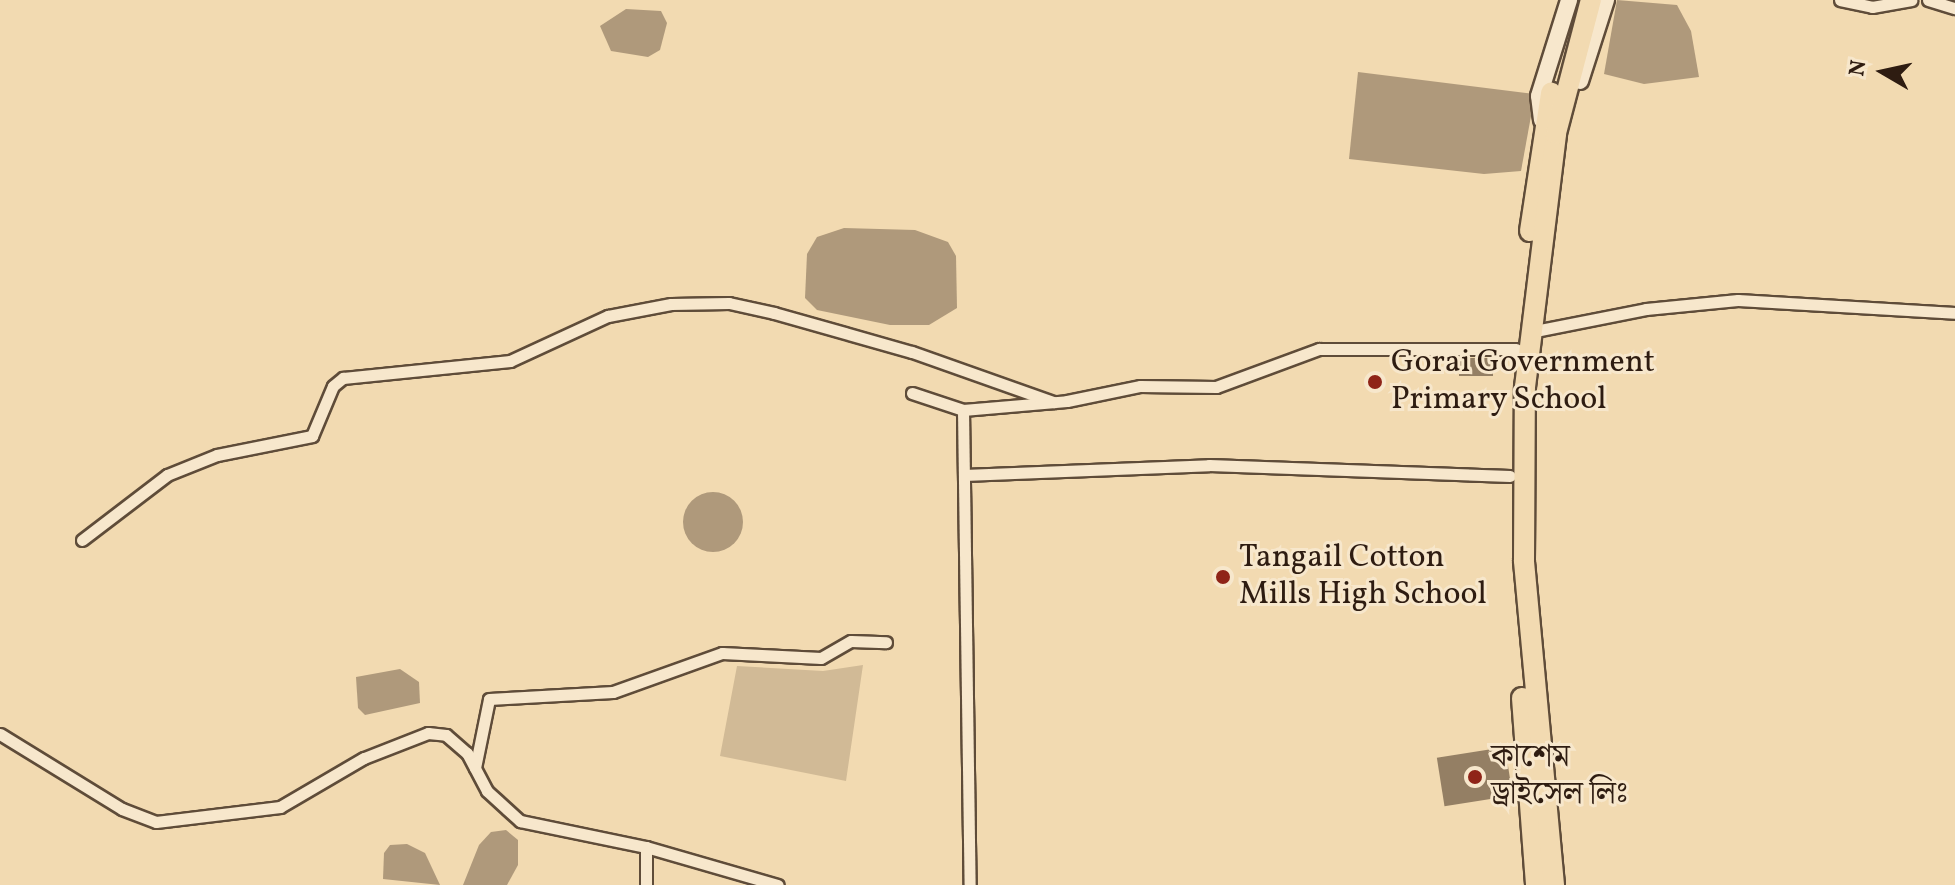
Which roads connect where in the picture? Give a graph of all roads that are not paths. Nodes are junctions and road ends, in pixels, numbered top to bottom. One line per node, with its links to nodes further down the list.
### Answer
1 (1569, 0): 9 (main road)
2 (1577, 0): 9 (highway)
3 (1591, 0): 9 (highway)
4 (1606, 0): 9 (main road)
5 (1840, 0): 6 (street)
6 (1911, 0)
7 (1928, 0): 8 (street)
8 (1955, 8)
9 (1550, 129): 11 (highway); 12 (highway)
10 (1955, 313): 11 (street)
11 (1530, 332): 23 (highway)
12 (1516, 349): 14 (street); 17 (highway)
13 (912, 393): 15 (street)
14 (1053, 402): 15 (street); 18 (street)
15 (963, 410): 16 (street)
16 (964, 475): 17 (street); 26 (street)
17 (1510, 476): 23 (highway)
18 (82, 540)
19 (886, 642): 21 (street)
20 (0, 734): 21 (street)
21 (475, 768): 22 (street)
22 (646, 847): 24 (street); 25 (street)
23 (1545, 881)
24 (646, 885)
25 (778, 885)
26 (970, 885)

